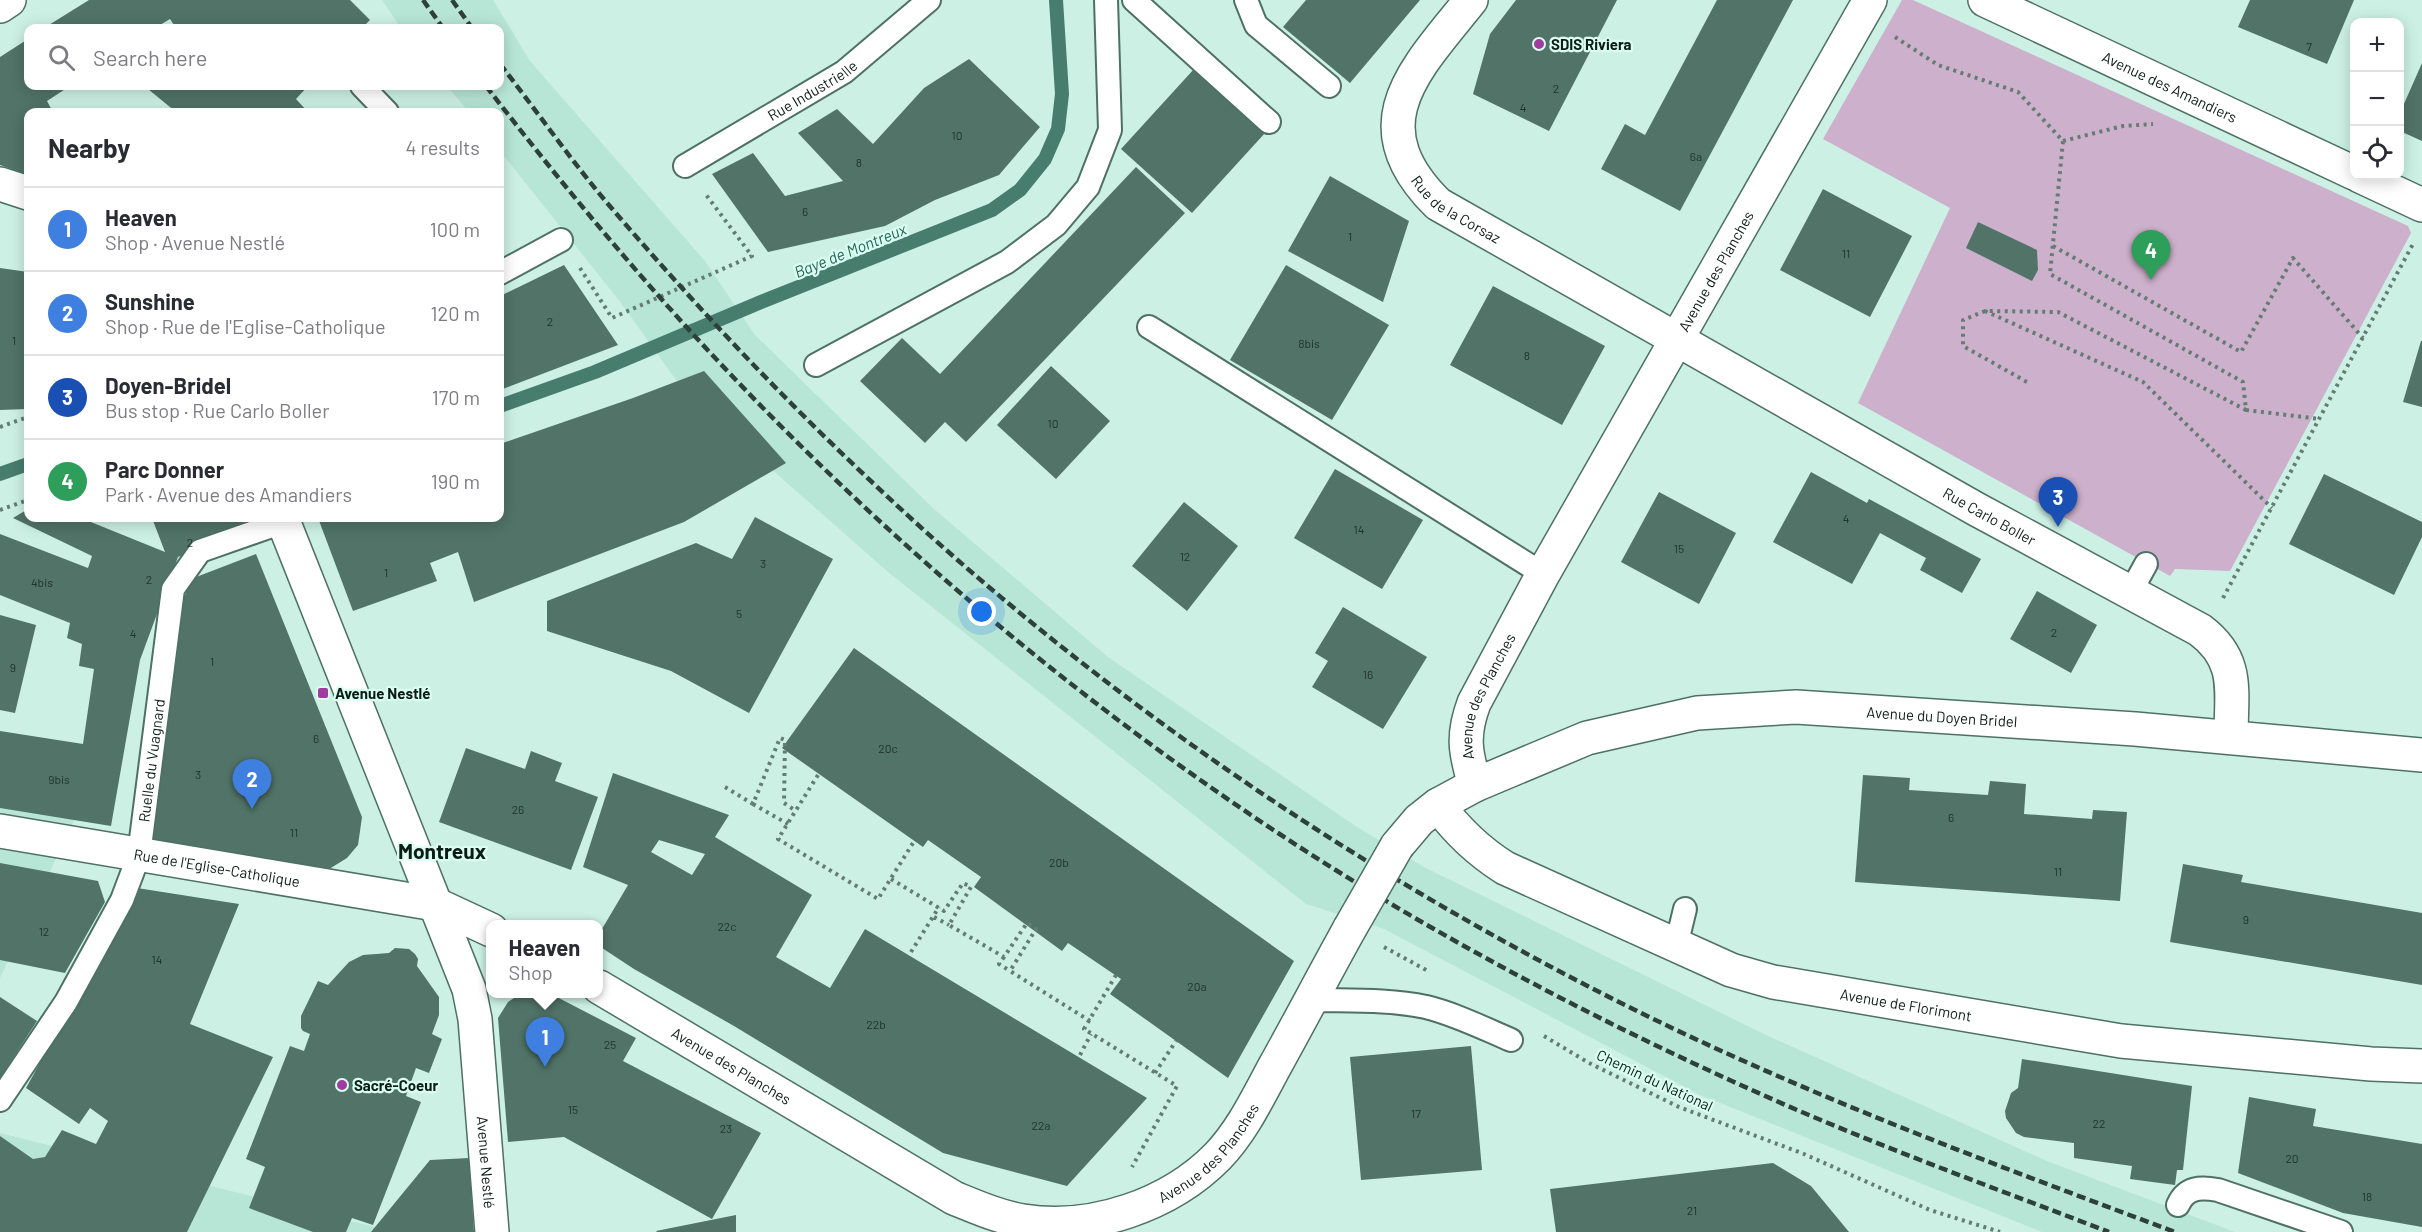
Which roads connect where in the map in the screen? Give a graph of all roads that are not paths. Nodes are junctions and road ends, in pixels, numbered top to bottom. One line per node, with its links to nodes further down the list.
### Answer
1 (9, 0): 9 (street)
2 (929, 0): 14 (lane, Rue Industrielle)
3 (1106, 0): 24 (lane)
4 (1134, 0): 13 (lane)
5 (1246, 0): 10 (lane)
6 (1471, 0): 23 (street, Rue de la Corsaz)
7 (1870, 0): 23 (street, Avenue des Planches)
8 (1985, 0): 15 (street, Avenue des Amandiers)
9 (0, 6)
10 (1329, 86)
11 (366, 90): 12 (lane)
12 (383, 108)
13 (1269, 122)
14 (685, 166)
15 (2350, 171)
16 (2369, 180): 19 (street)
17 (0, 184): 18 (street)
18 (24, 192)
19 (2422, 205)
20 (561, 240): 21 (lane)
21 (504, 265)
22 (1149, 327): 28 (lane)
23 (1678, 340): 28 (street, Avenue des Planches); 29 (street, Rue Carlo Boller)
24 (816, 365)
25 (277, 522): 35 (lane, Ruelle du Vuagnard)
26 (283, 522): 36 (street, Avenue Nestlé)
27 (2145, 564): 29 (lane)
28 (1543, 574): 32 (street, Avenue des Planches)
29 (2130, 593): 30 (street, Rue Carlo Boller)
30 (2231, 737): 31 (street, Avenue du Doyen Bridel); 32 (street, Avenue du Doyen Bridel)
31 (2422, 756)
32 (1475, 785): 33 (street, Avenue des Planches)
33 (1438, 805): 39 (street, Avenue de Florimont); 41 (street, Avenue des Planches, bridge)
34 (0, 831): 35 (street, Rue de l'Eglise-Catholique)
35 (139, 855): 36 (street, Rue de l'Eglise-Catholique); 44 (lane, Ruelle du Vuagnard)
36 (435, 904): 38 (street); 46 (street, Avenue Nestlé)
37 (1686, 909): 39 (lane)
38 (486, 928)
39 (1676, 946): 43 (street, Avenue de Florimont)
40 (603, 989): 41 (street, Avenue des Planches)
41 (1311, 1000): 42 (lane)
42 (1511, 1040)
43 (2422, 1066)
44 (0, 1100)
45 (2178, 1205): 47 (lane)
46 (492, 1232)
47 (2341, 1232)

